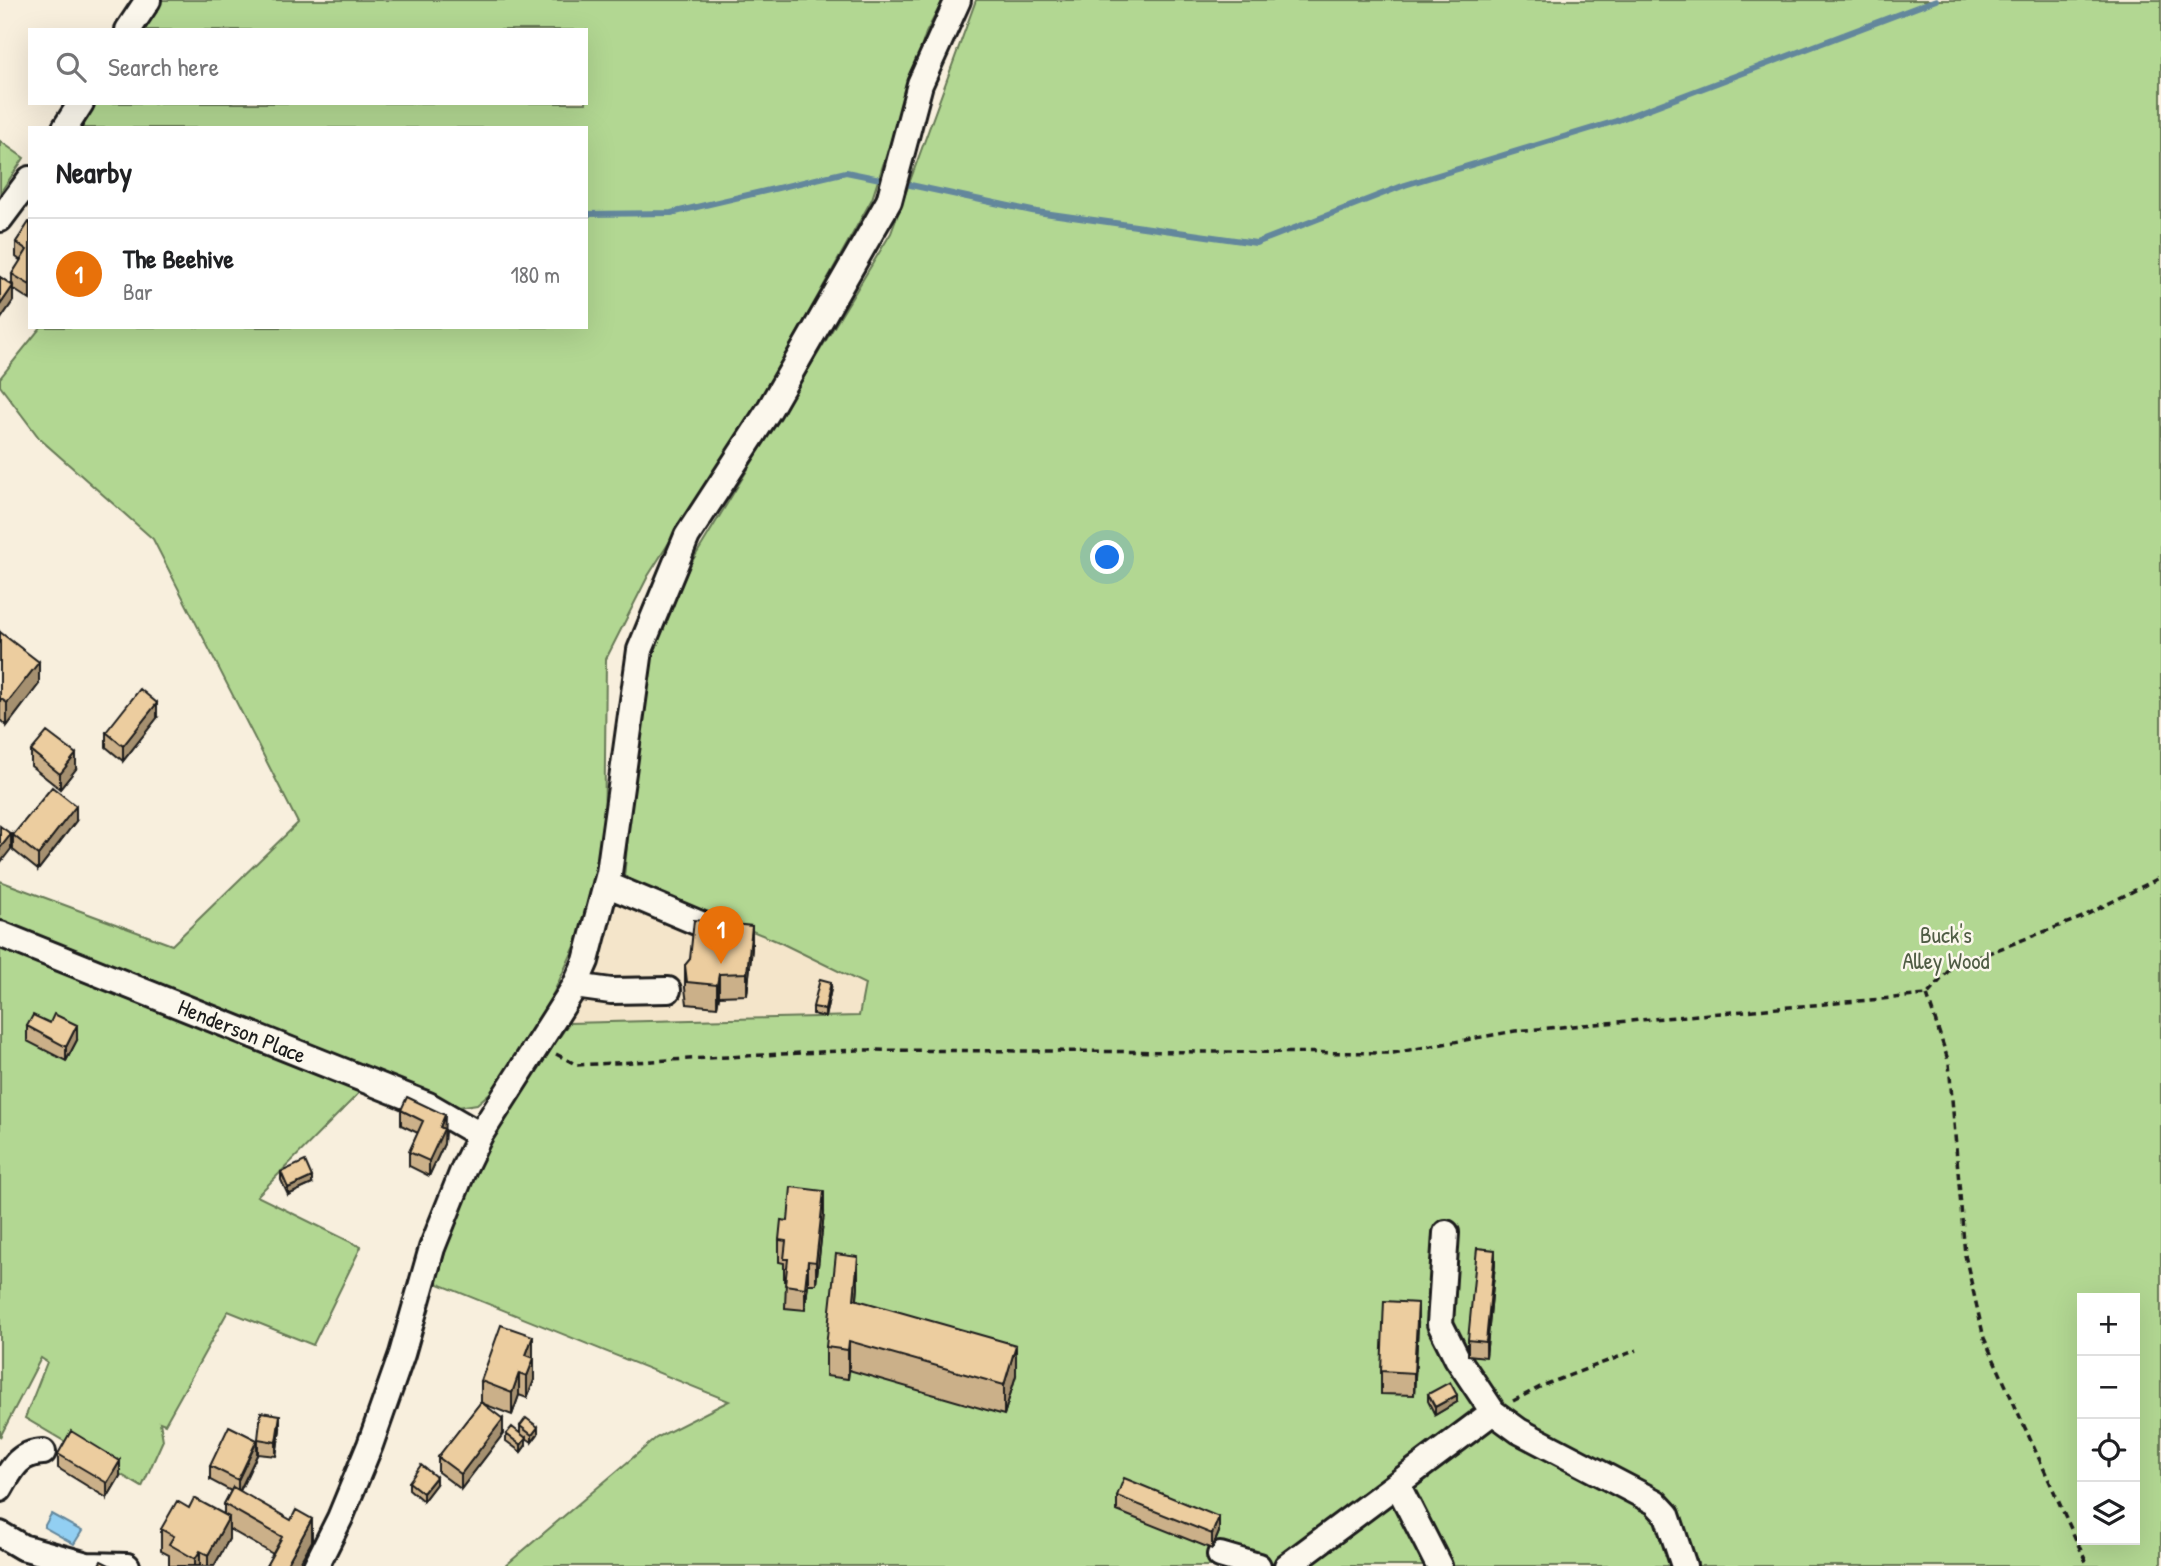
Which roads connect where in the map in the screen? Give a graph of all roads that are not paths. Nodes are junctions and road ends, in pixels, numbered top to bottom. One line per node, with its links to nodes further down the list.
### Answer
1 (148, 0): 3 (street)
2 (958, 0): 8 (street)
3 (129, 28)
4 (80, 105): 5 (street)
5 (66, 126)
6 (28, 182): 7 (street)
7 (0, 219)
8 (606, 884): 9 (street); 11 (street)
9 (715, 930)
10 (0, 934): 13 (street, Henderson Place)
11 (575, 986): 12 (street); 13 (street)
12 (668, 990)
13 (480, 1135): 22 (street)
14 (1446, 1233): 15 (street)
15 (1493, 1412): 17 (street); 26 (street)
16 (43, 1452): 18 (street)
17 (1397, 1484): 24 (street); 25 (street)
18 (0, 1489)
19 (0, 1534): 21 (street)
20 (1220, 1555): 23 (street)
21 (127, 1566)
22 (317, 1566)
23 (1258, 1566)
24 (1287, 1566)
25 (1439, 1566)
26 (1684, 1566)

